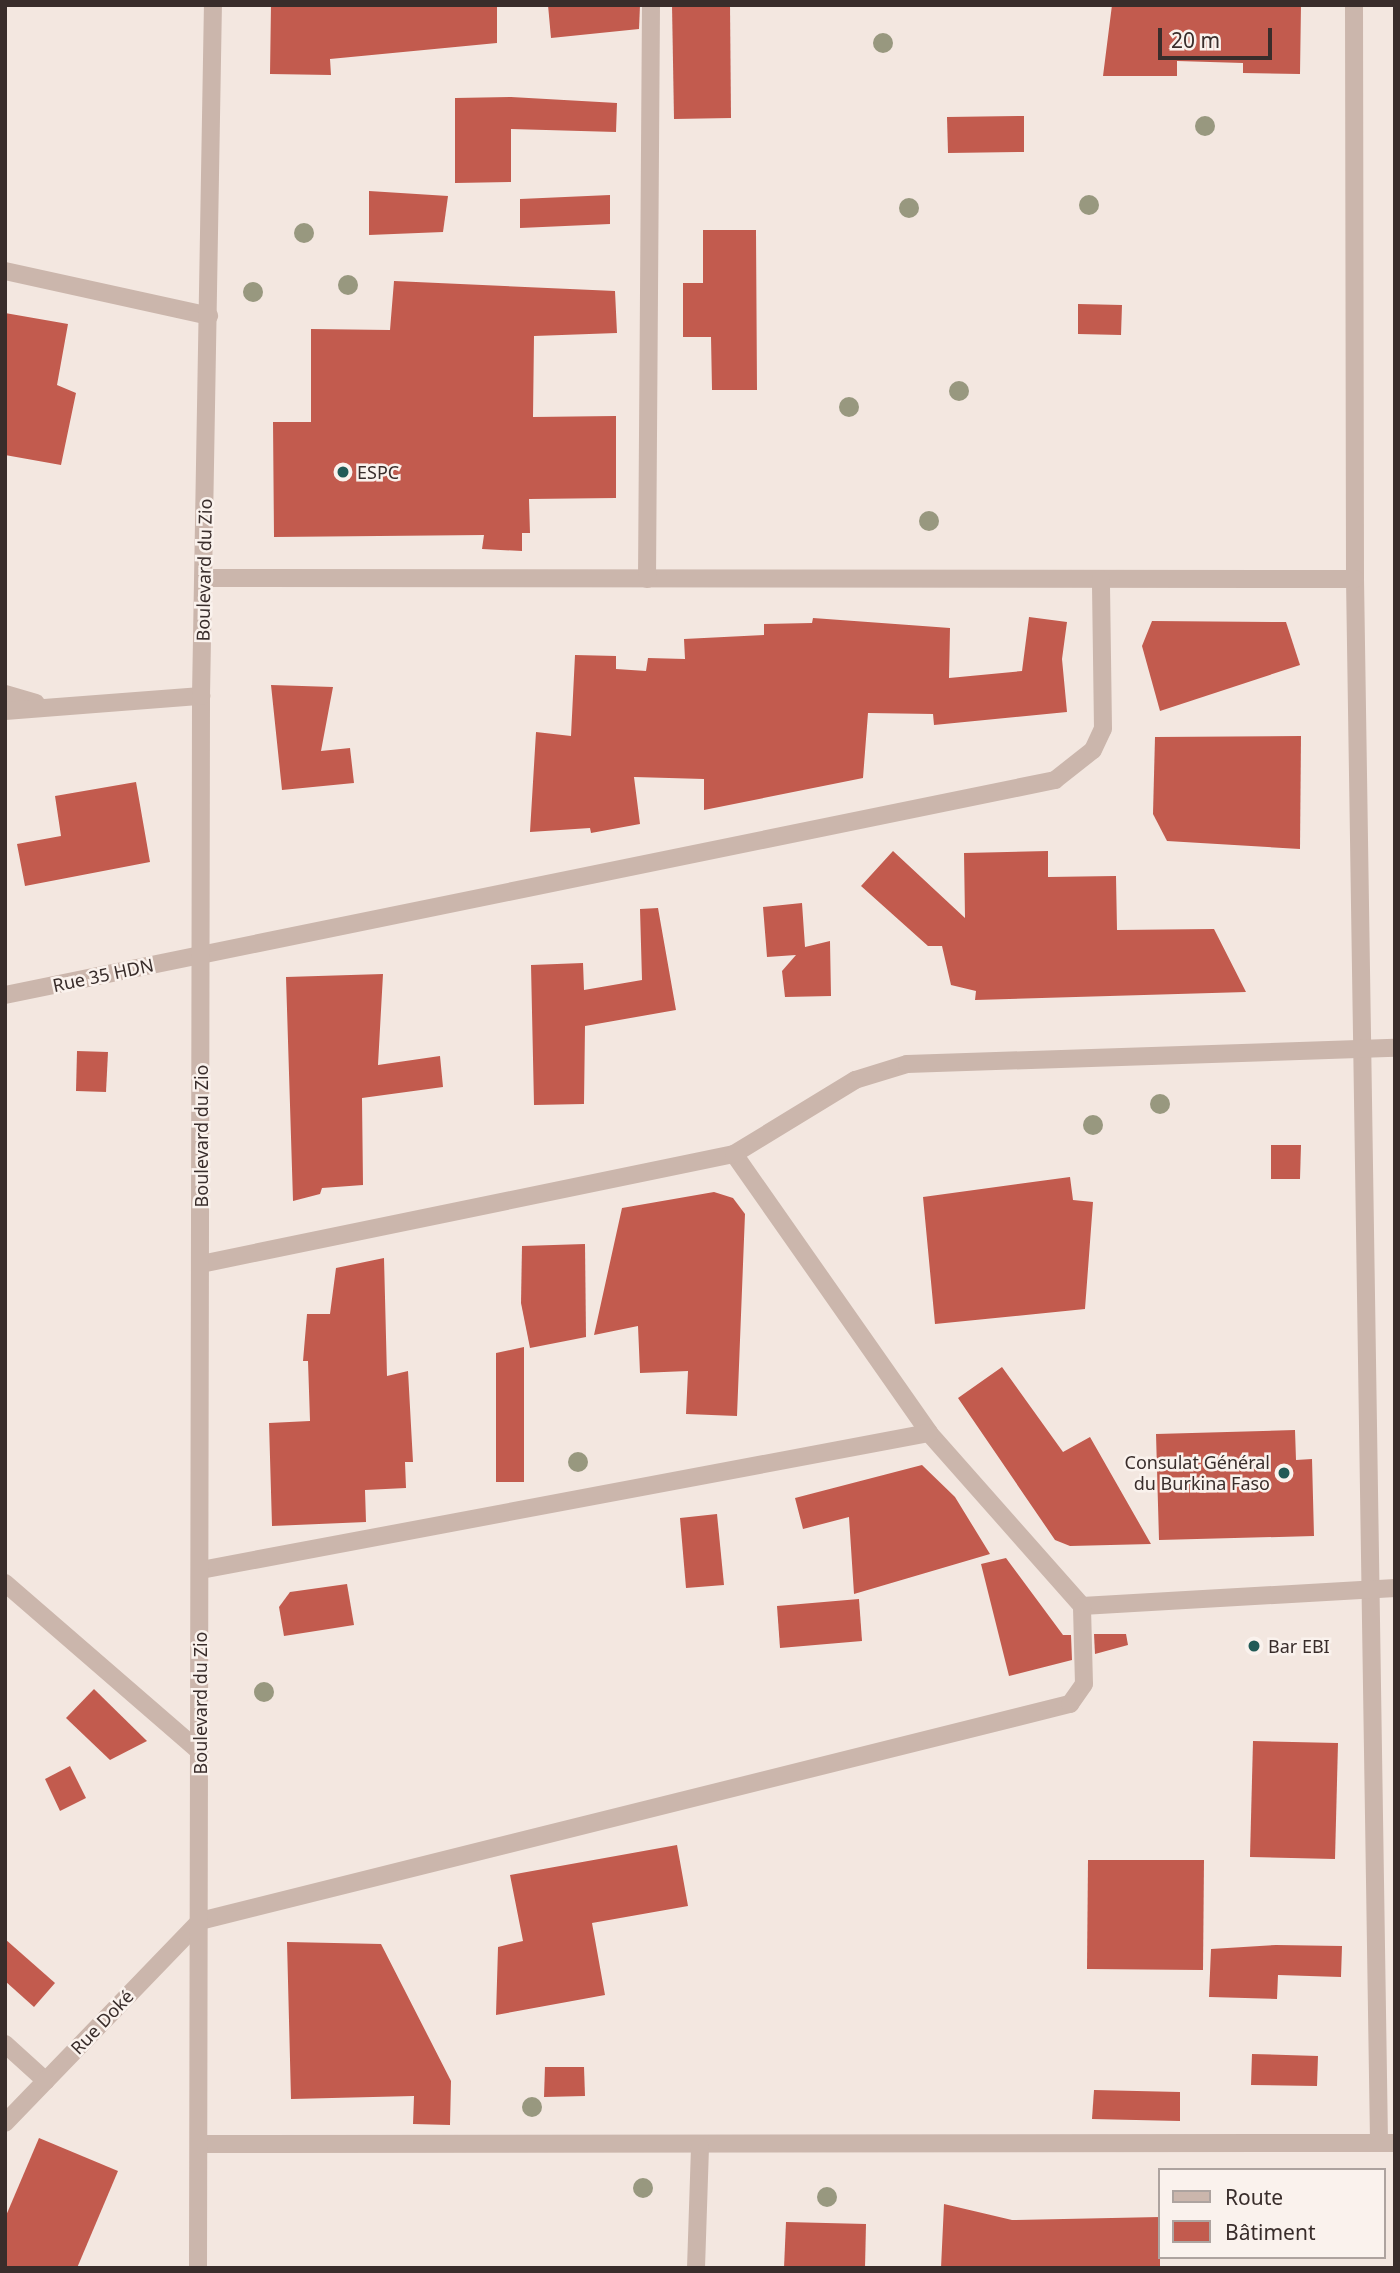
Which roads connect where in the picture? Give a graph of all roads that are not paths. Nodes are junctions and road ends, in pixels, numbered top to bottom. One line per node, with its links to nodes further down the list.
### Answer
1 (213, 5): 5 (street, Boulevard du Zio)
2 (651, 5): 7 (street)
3 (1354, 5): 9 (street)
4 (5, 271): 5 (street)
5 (209, 316): 6 (street, Boulevard du Zio)
6 (204, 578): 7 (street); 11 (street, Boulevard du Zio)
7 (647, 579): 8 (street)
8 (1101, 579): 9 (street); 14 (street, Rue 35 HDN)
9 (1355, 579): 17 (street)
10 (5, 694): 12 (street)
11 (201, 696): 12 (street); 14 (street, Boulevard du Zio)
12 (42, 705): 13 (street)
13 (5, 711)
14 (202, 955): 15 (street, Rue 35 HDN); 19 (street, Boulevard du Zio)
15 (5, 995)
16 (1395, 1048): 17 (street)
17 (1362, 1049): 18 (street); 23 (street)
18 (734, 1154): 19 (street); 20 (street)
19 (201, 1264): 21 (street, Boulevard du Zio)
20 (929, 1433): 21 (street); 25 (street)
21 (201, 1570): 26 (street, Boulevard du Zio)
22 (5, 1583): 26 (street)
23 (1371, 1588): 24 (street); 25 (street); 31 (street)
24 (1395, 1588)
25 (1082, 1606): 27 (street)
26 (199, 1751): 27 (street, Boulevard du Zio)
27 (200, 1921): 29 (street, Rue Doké); 32 (street, Boulevard du Zio)
28 (5, 2044): 29 (street)
29 (46, 2081): 30 (street, Rue Doké)
30 (5, 2123)
31 (1387, 2143): 33 (street)
32 (199, 2144): 33 (street); 34 (street, Boulevard du Zio)
33 (700, 2147): 35 (street)
34 (198, 2268)
35 (696, 2268)

